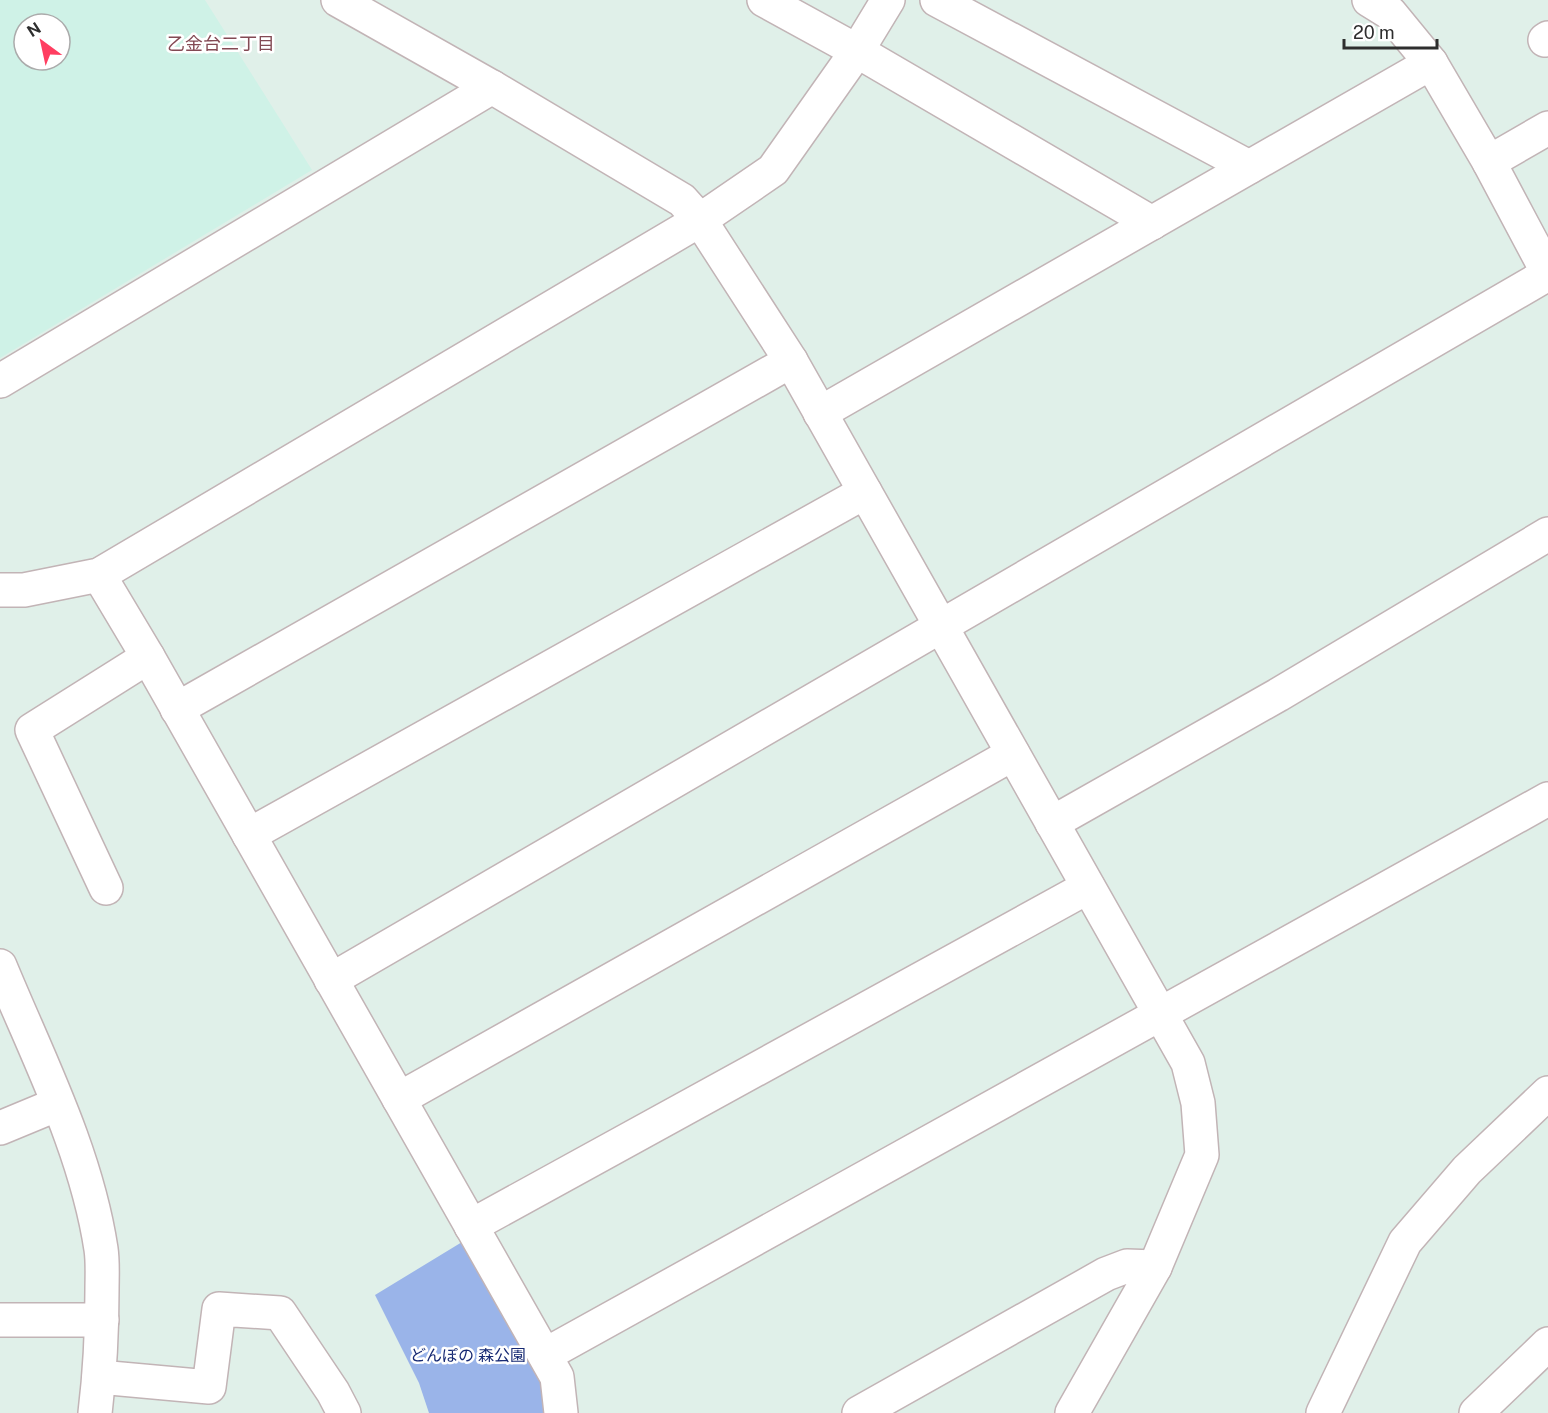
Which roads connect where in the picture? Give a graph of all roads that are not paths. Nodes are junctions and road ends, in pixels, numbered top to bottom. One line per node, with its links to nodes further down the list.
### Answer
1 (338, 0): 8 (street)
2 (764, 0): 6 (street)
3 (888, 0): 6 (street)
4 (937, 0): 11 (street)
5 (1370, 0): 7 (street)
6 (858, 51): 12 (street); 13 (street)
7 (1431, 63): 10 (street); 11 (street)
8 (492, 87): 12 (street); 16 (street)
9 (1548, 128): 10 (street)
10 (1489, 162): 14 (street)
11 (1249, 167): 13 (street)
12 (700, 220): 15 (street); 20 (street)
13 (1152, 223): 17 (street)
14 (1548, 274): 22 (street)
15 (791, 361): 17 (street); 24 (street)
16 (0, 381)
17 (820, 413): 18 (street)
18 (865, 492): 22 (street); 28 (street)
19 (1548, 534): 27 (street)
20 (99, 575): 21 (street); 23 (street)
21 (0, 590)
22 (941, 626): 25 (street); 32 (street)
23 (148, 657): 24 (street); 30 (street)
24 (177, 709): 28 (street)
25 (1013, 754): 27 (street); 35 (street)
26 (1548, 799): 33 (street)
27 (1052, 823): 29 (street)
28 (249, 835): 32 (street)
29 (1088, 887): 33 (street); 38 (street)
30 (106, 888)
31 (0, 966): 36 (street)
32 (331, 980): 35 (street)
33 (1161, 1015): 39 (street); 43 (street)
34 (1548, 1093): 50 (street)
35 (399, 1099): 38 (street)
36 (58, 1104): 37 (street); 41 (street)
37 (0, 1128)
38 (471, 1226): 43 (street)
39 (1155, 1267): 48 (street); 49 (street)
40 (0, 1320): 41 (street)
41 (102, 1320): 44 (street)
42 (1548, 1344): 51 (street)
43 (545, 1355): 47 (street)
44 (99, 1377): 45 (street); 46 (street)
45 (95, 1413)
46 (344, 1413)
47 (561, 1413)
48 (859, 1413)
49 (1072, 1413)
50 (1323, 1413)
51 (1476, 1413)

